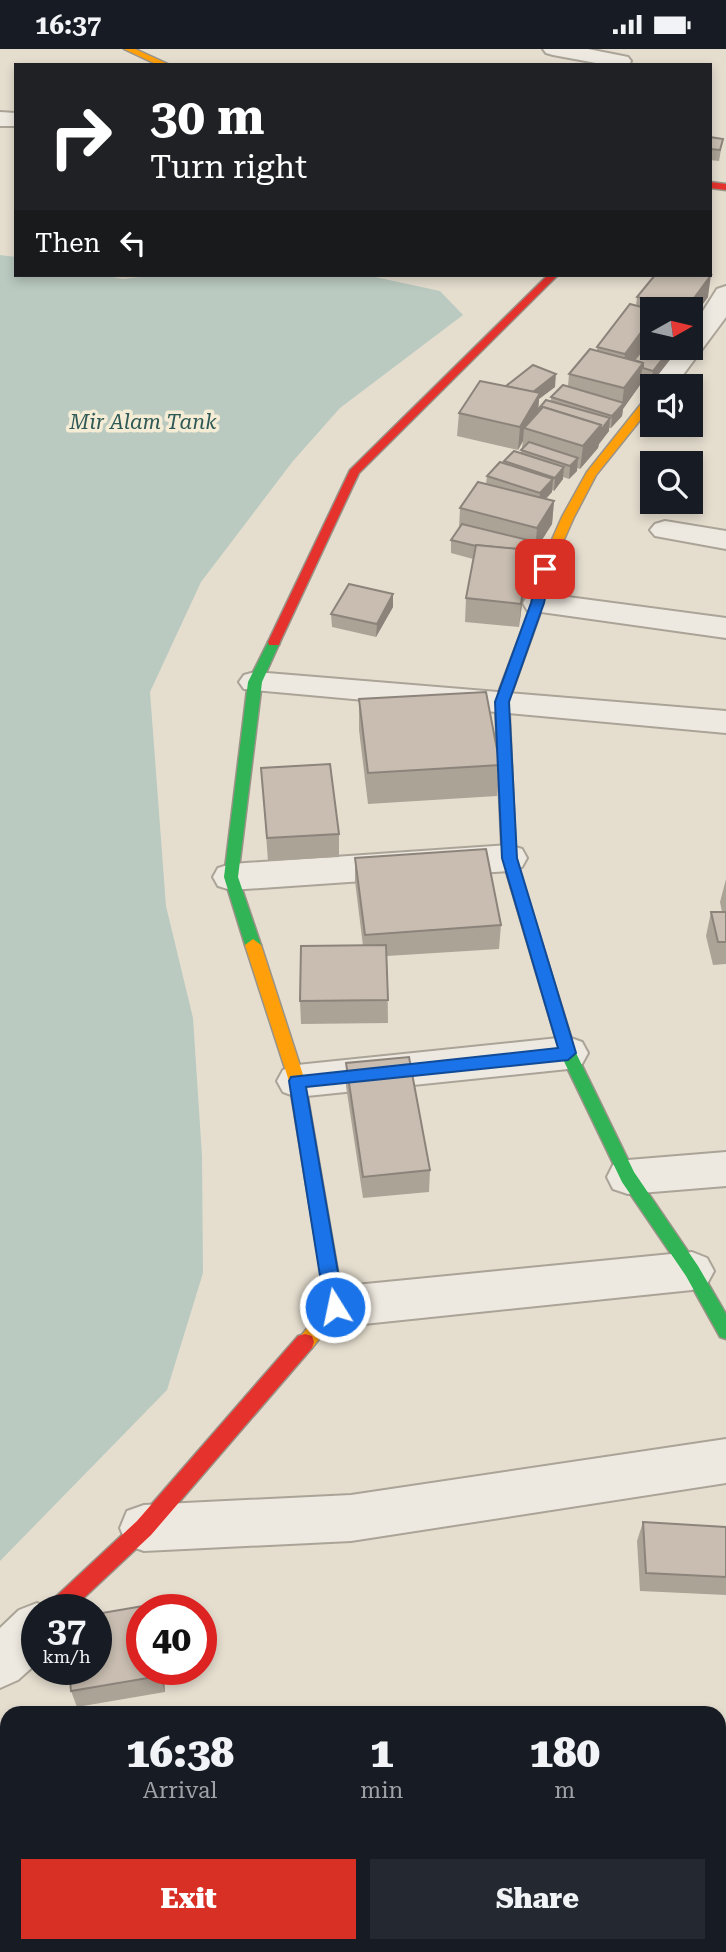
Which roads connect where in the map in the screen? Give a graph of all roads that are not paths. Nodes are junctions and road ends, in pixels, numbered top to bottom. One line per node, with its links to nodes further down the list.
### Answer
1 (128, 49): 4 (street)
2 (553, 49): 3 (street)
3 (623, 58)
4 (161, 63)
5 (551, 277): 14 (street)
6 (726, 294): 7 (street)
7 (718, 324): 8 (street)
8 (704, 336)
9 (640, 412): 12 (street)
10 (665, 530): 11 (street)
11 (726, 540)
12 (538, 603): 13 (street); 15 (street)
13 (726, 628)
14 (255, 682): 15 (street); 18 (street)
15 (502, 702): 16 (street); 17 (street)
16 (726, 722)
17 (509, 858): 18 (street); 19 (street)
18 (231, 877): 20 (street)
19 (568, 1053): 20 (street); 22 (street)
20 (297, 1081): 24 (street)
21 (726, 1170): 22 (street)
22 (628, 1177): 23 (street)
23 (692, 1271): 24 (street); 25 (street)
24 (335, 1307): 27 (street)
25 (726, 1331)
26 (726, 1461): 27 (street)
27 (144, 1528): 28 (street)
28 (73, 1594)
29 (21, 1643): 30 (street)
30 (0, 1662)

